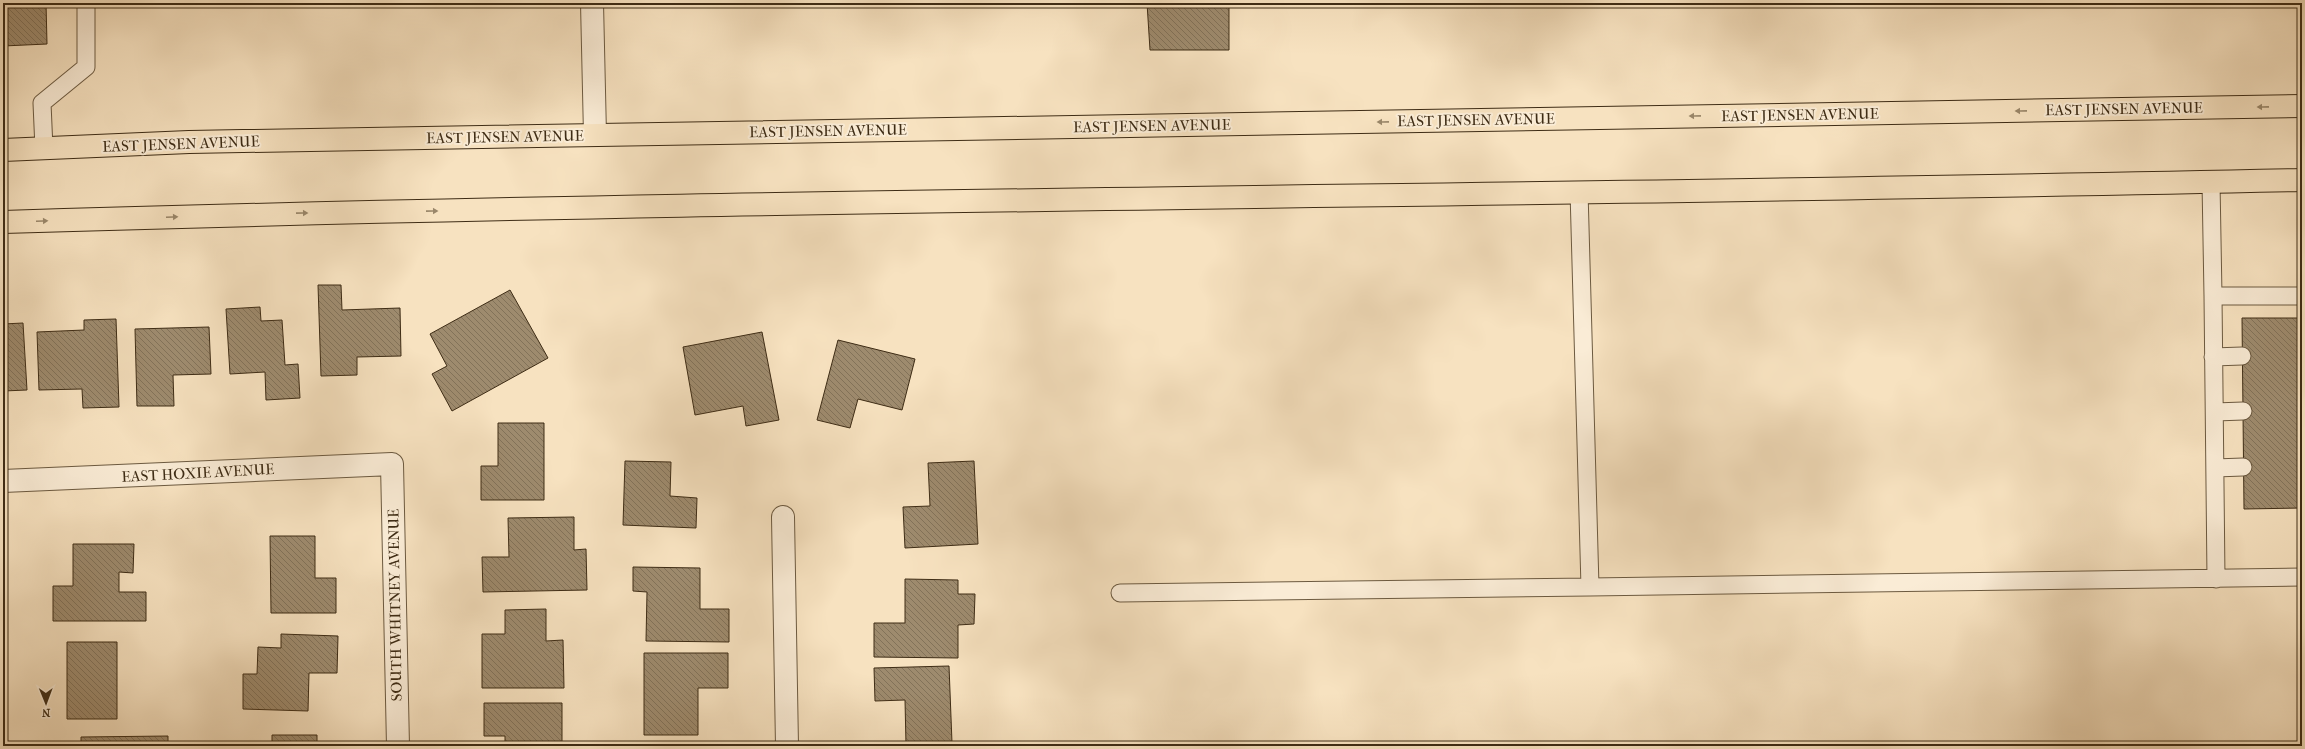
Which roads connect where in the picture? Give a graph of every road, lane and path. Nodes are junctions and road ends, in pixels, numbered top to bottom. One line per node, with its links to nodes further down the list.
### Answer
1 (86, 3): 5 (lane)
2 (592, 3): 4 (street)
3 (2302, 106): 4 (main road, EAST JENSEN AVENUE, one-way to 4)
4 (596, 135): 5 (main road, EAST JENSEN AVENUE)
5 (44, 149): 6 (main road, EAST JENSEN AVENUE)
6 (3, 150)
7 (2302, 180): 8 (main road)
8 (2211, 182): 9 (main road); 11 (lane)
9 (1579, 191): 10 (main road, one-way to 9); 24 (lane)
10 (3, 222)
11 (2212, 296): 12 (lane); 14 (lane)
12 (2302, 296)
13 (2242, 356): 14 (lane)
14 (2213, 357): 16 (lane)
15 (2243, 411): 16 (lane)
16 (2214, 412): 19 (lane)
17 (392, 464): 20 (street, EAST HOXIE AVENUE); 26 (street, SOUTH WHITNEY AVENUE)
18 (2243, 467): 19 (lane)
19 (2215, 468): 23 (lane)
20 (3, 481)
21 (783, 517): 27 (street)
22 (2302, 578): 23 (lane)
23 (2216, 579): 24 (lane)
24 (1590, 587): 25 (lane)
25 (1120, 593)
26 (398, 746)
27 (787, 746)

